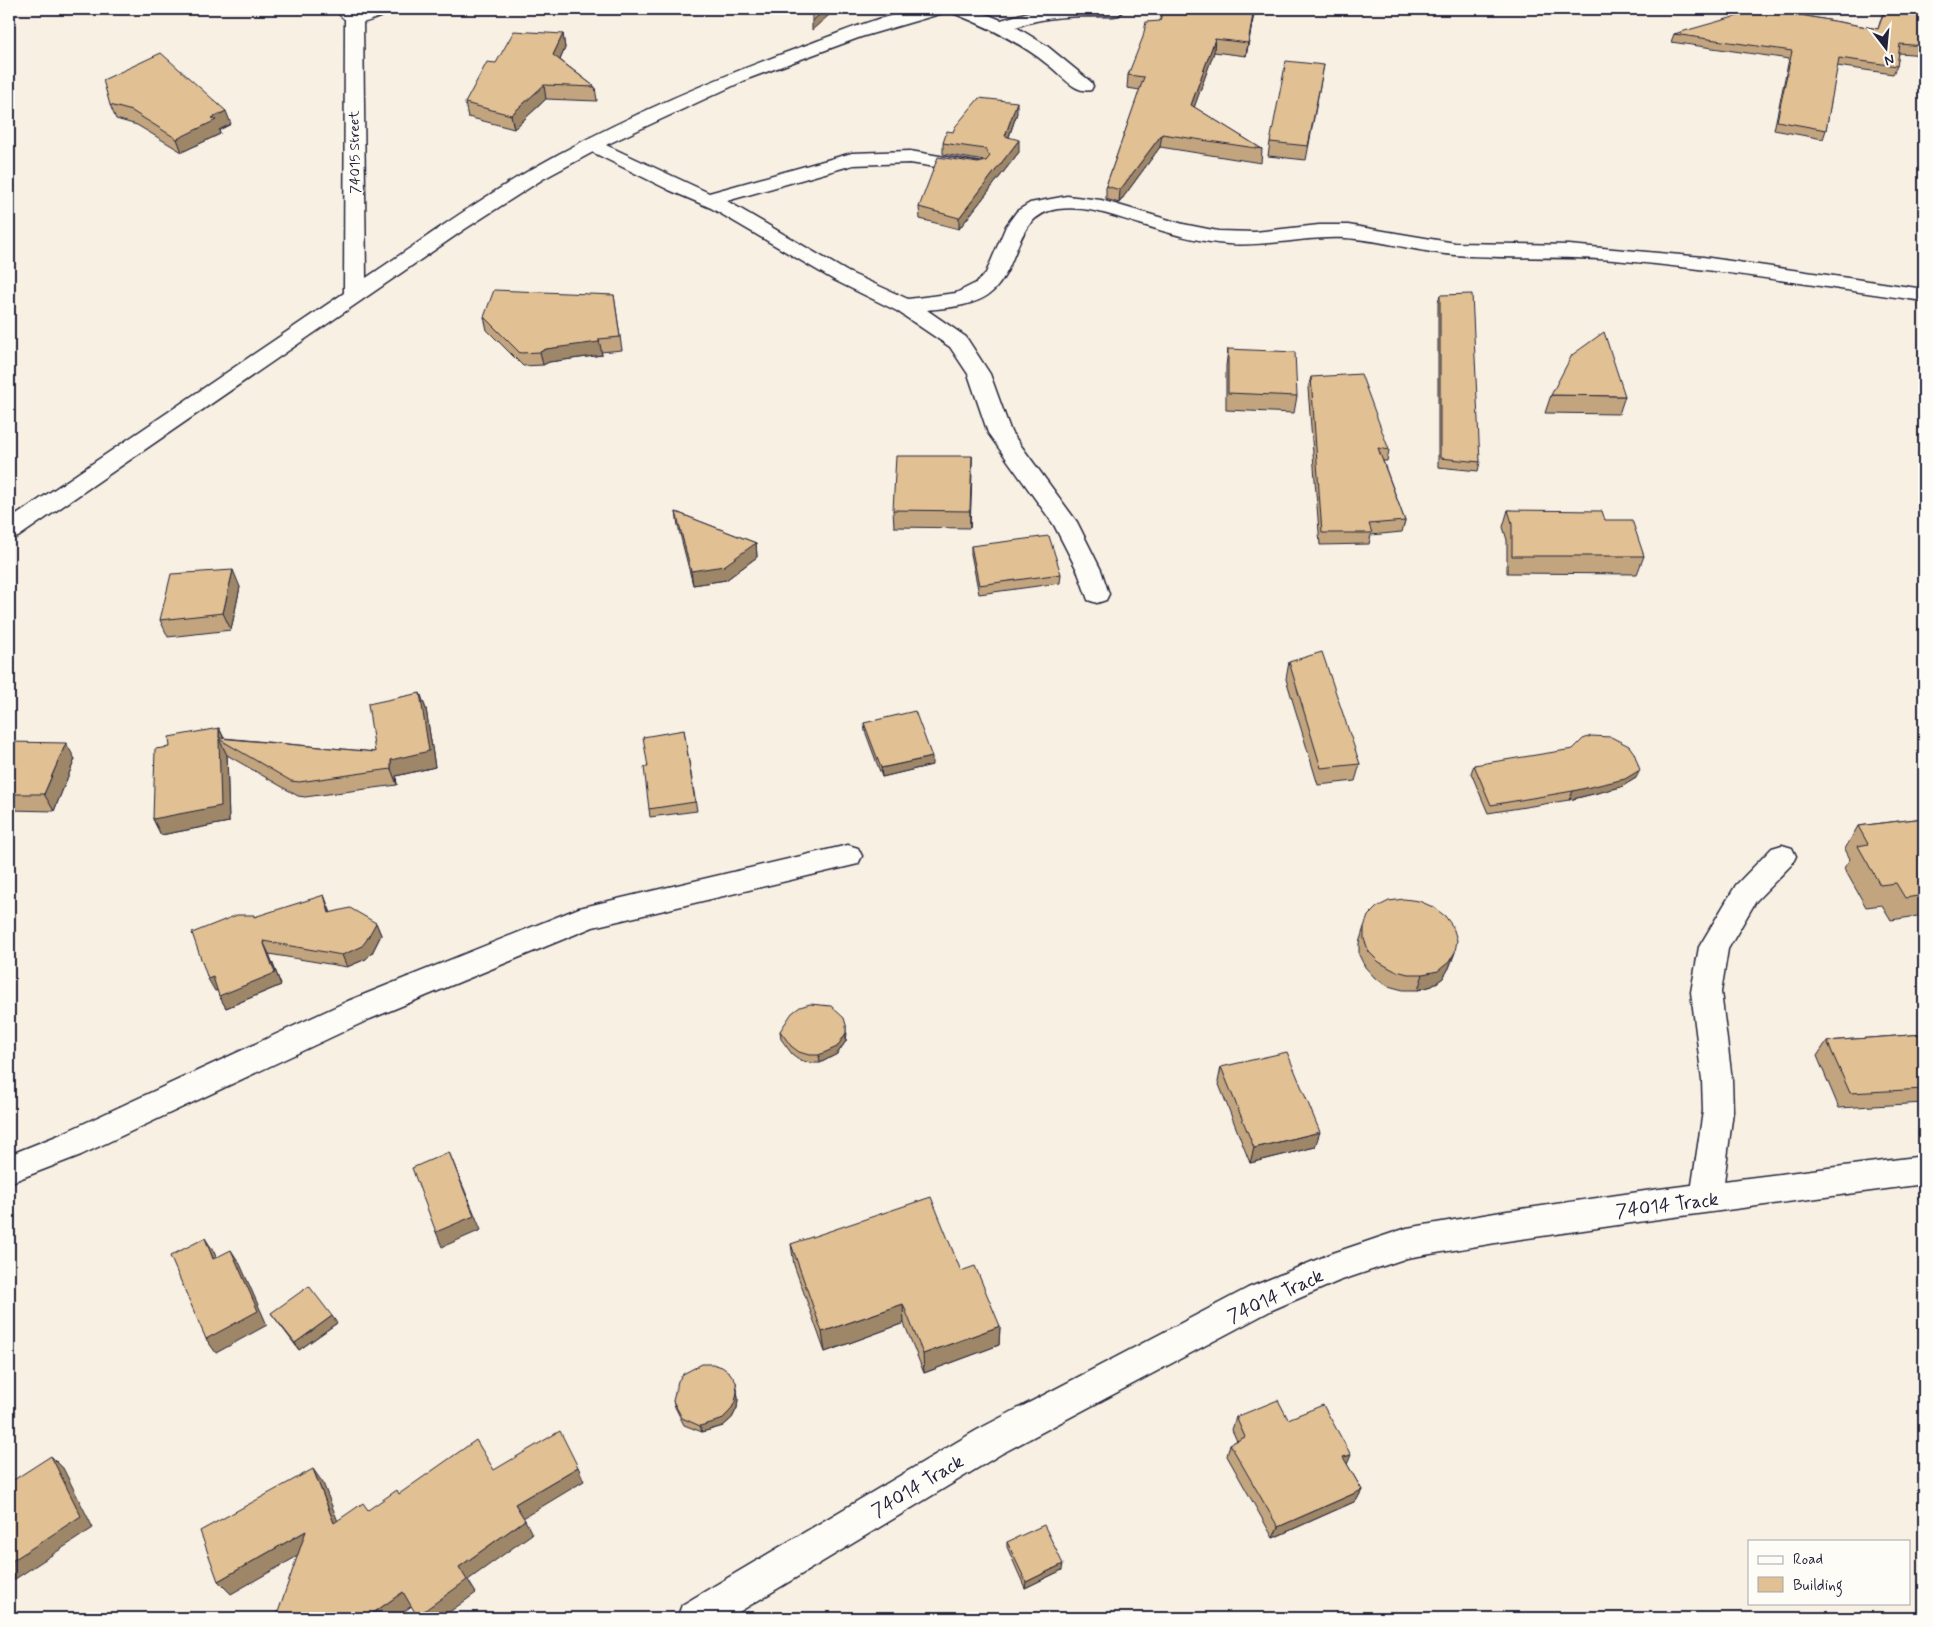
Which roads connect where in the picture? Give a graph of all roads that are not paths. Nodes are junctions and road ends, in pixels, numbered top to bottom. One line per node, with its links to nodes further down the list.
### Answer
1 (384, 9): 5 (street)
2 (937, 9): 8 (street)
3 (959, 9): 6 (street)
4 (1113, 11): 6 (street)
5 (350, 12): 11 (street, 74015 Street)
6 (1004, 26): 7 (street)
7 (1084, 86)
8 (593, 145): 10 (street); 11 (street)
9 (978, 167): 10 (street)
10 (707, 200): 13 (street)
11 (355, 295): 14 (street)
12 (1924, 295): 13 (street)
13 (905, 306): 15 (street)
14 (9, 531)
15 (1097, 594)
16 (848, 856): 18 (street)
17 (1782, 856): 20 (street)
18 (9, 1168)
19 (1924, 1170): 20 (street, 74014 Track)
20 (1706, 1198): 21 (street, 74014 Track)
21 (695, 1618)

